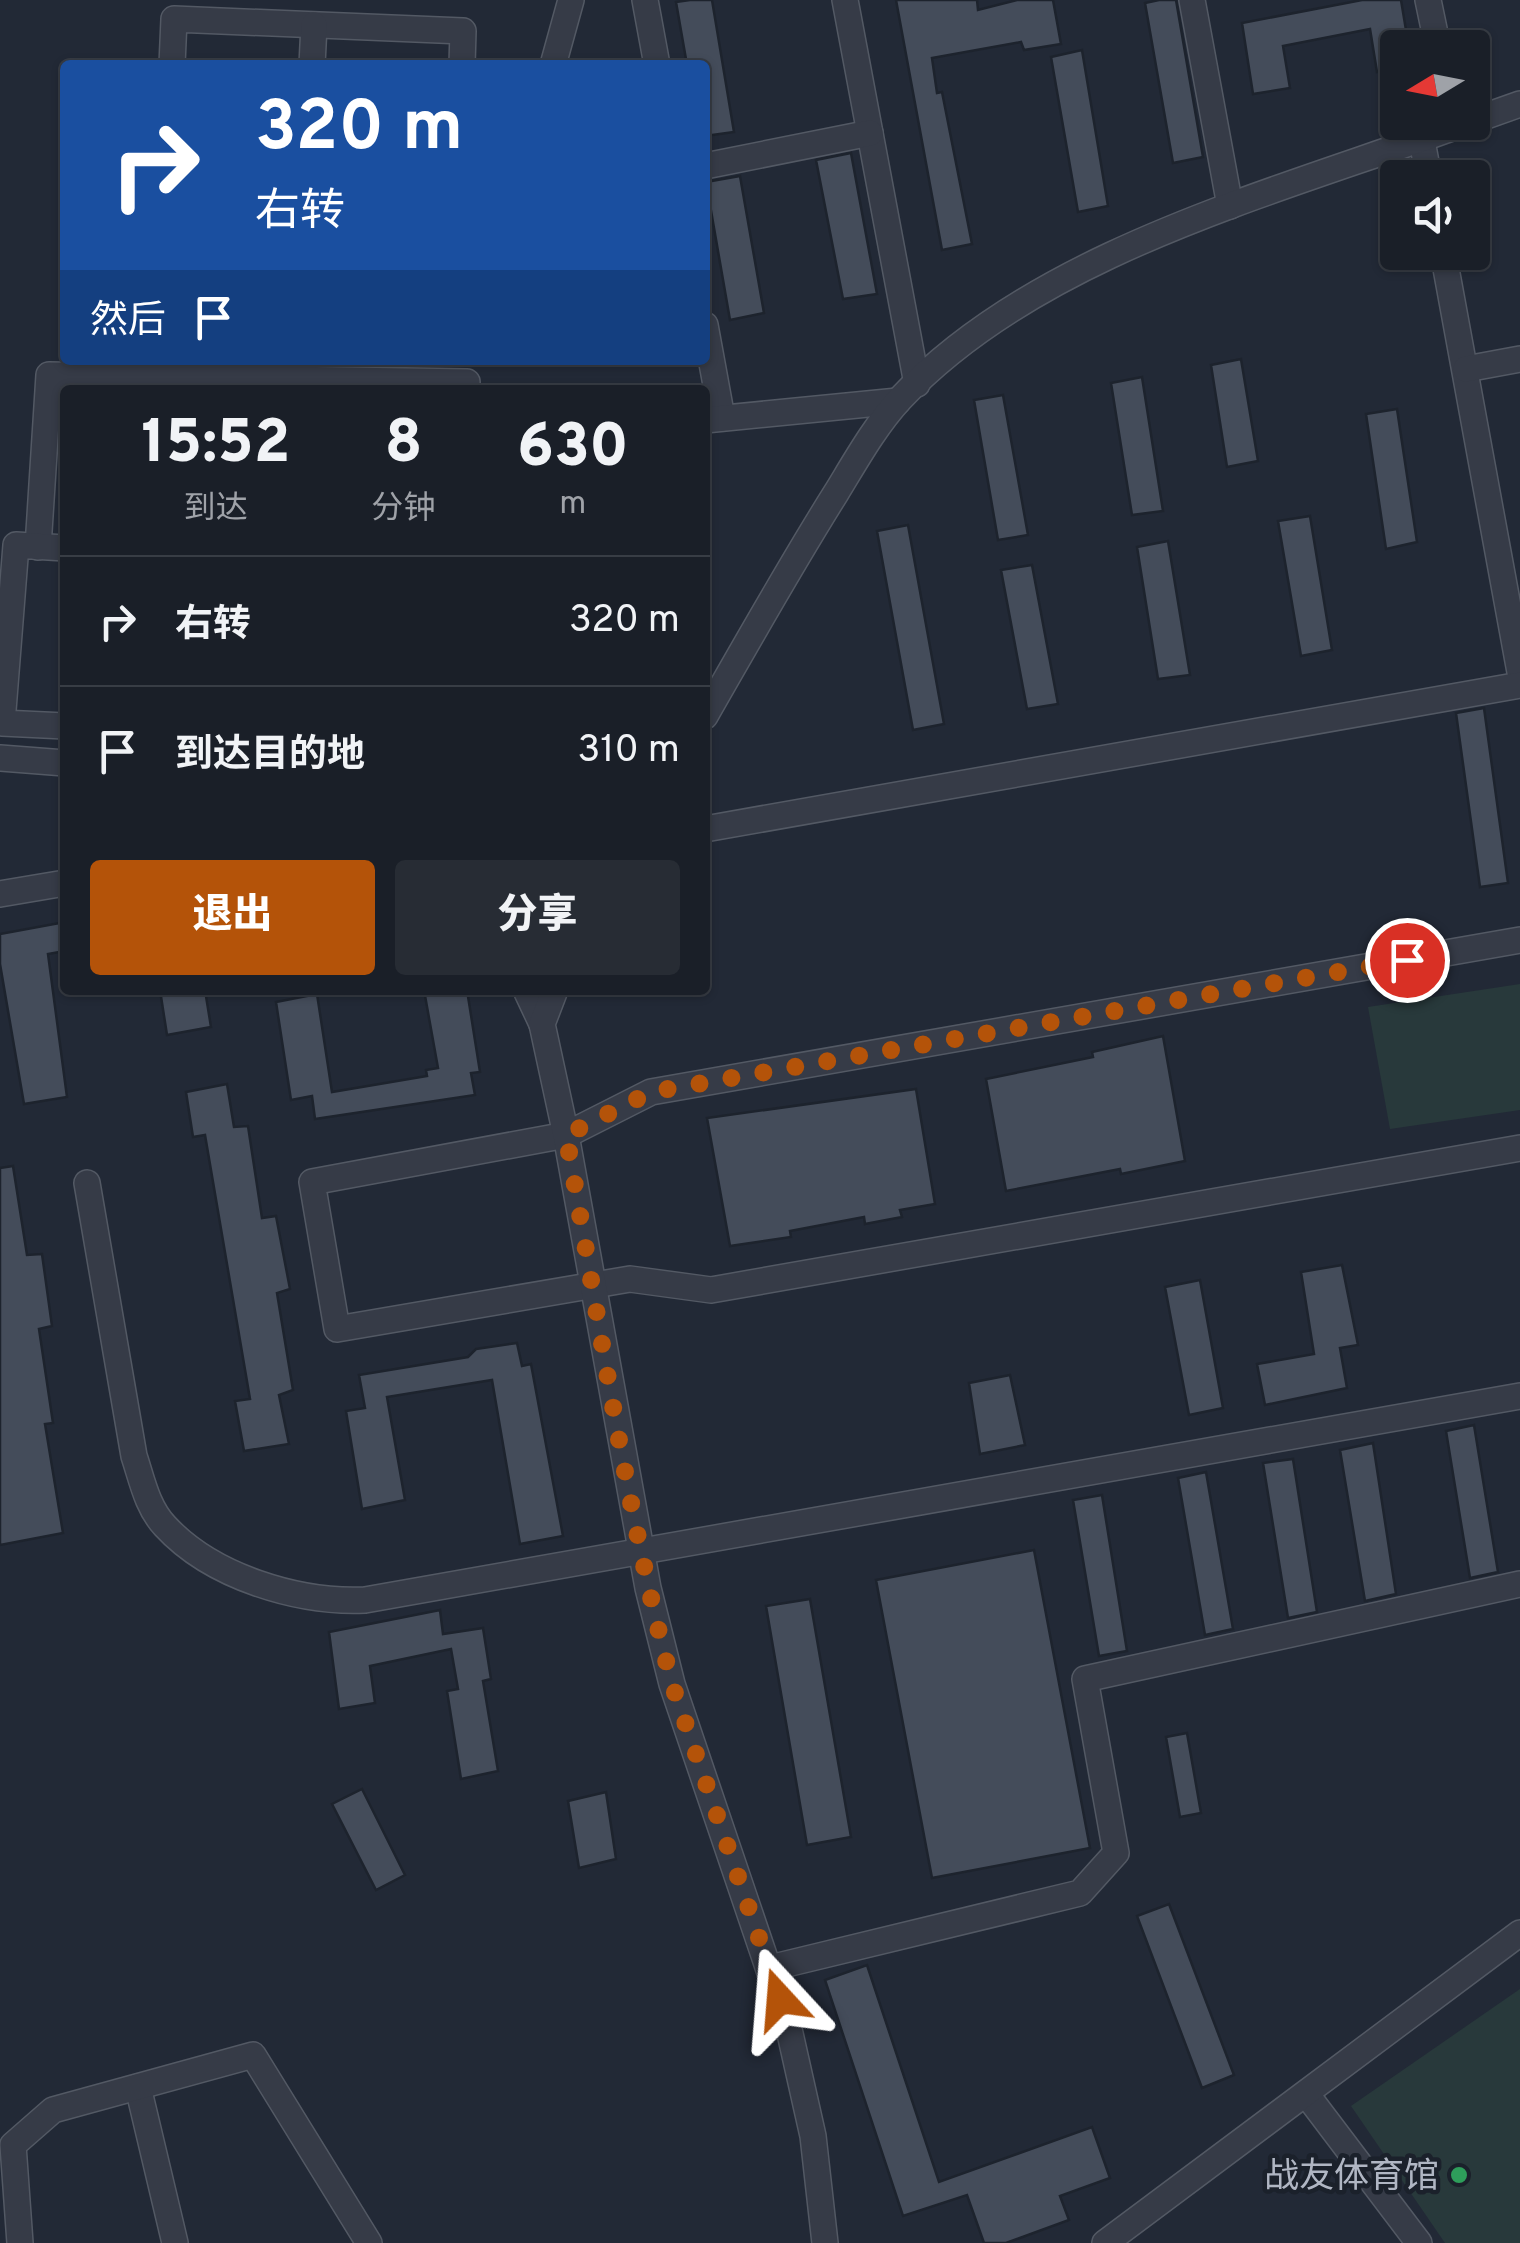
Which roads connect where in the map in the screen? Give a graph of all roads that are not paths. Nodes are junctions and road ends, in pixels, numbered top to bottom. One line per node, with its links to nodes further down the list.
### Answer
1 (571, 0): 11 (street)
2 (645, 0): 12 (street)
3 (845, 0): 15 (street)
4 (1192, 0): 19 (street)
5 (1428, 0): 7 (street)
6 (314, 25): 8 (street); 9 (street); 10 (street)
7 (1434, 30)
8 (172, 60)
9 (312, 60)
10 (462, 60)
11 (554, 60)
12 (656, 60)
13 (1520, 104): 14 (street)
14 (1490, 114)
15 (870, 134): 18 (street); 28 (street)
16 (1422, 141): 17 (street); 19 (street)
17 (1426, 160)
18 (710, 165)
19 (1230, 206): 28 (street)
20 (1447, 270): 23 (street)
21 (1520, 359): 23 (street)
22 (709, 365): 29 (street)
23 (1466, 368): 32 (street)
24 (156, 369): 27 (street); 30 (street)
25 (296, 370): 26 (street); 27 (street)
26 (454, 378)
27 (186, 384)
28 (908, 392): 29 (street); 34 (street)
29 (714, 419)
30 (38, 547): 31 (street); 35 (street)
31 (60, 548)
32 (1520, 672)
33 (1520, 685): 38 (street)
34 (710, 707)
35 (60, 726)
36 (0, 758): 37 (street)
37 (60, 762)
38 (710, 827)
39 (60, 884): 40 (street)
40 (0, 894)
41 (1520, 940): 45 (street)
42 (528, 995): 44 (street)
43 (552, 995): 44 (street)
44 (542, 1024): 45 (street)
45 (566, 1135): 48 (street); 48 (street)
46 (1520, 1148): 48 (street)
47 (87, 1183): 50 (street)
48 (592, 1286): 50 (street)
49 (1520, 1396): 50 (street)
50 (641, 1552): 53 (street)
51 (1520, 1584): 53 (street)
52 (1520, 1933): 55 (street)
53 (770, 1968): 59 (street)
54 (138, 2087): 56 (street); 57 (street); 58 (street)
55 (1307, 2095): 60 (street); 61 (street)
56 (20, 2243)
57 (176, 2243)
58 (369, 2243)
59 (825, 2243)
60 (1104, 2243)
61 (1418, 2243)

